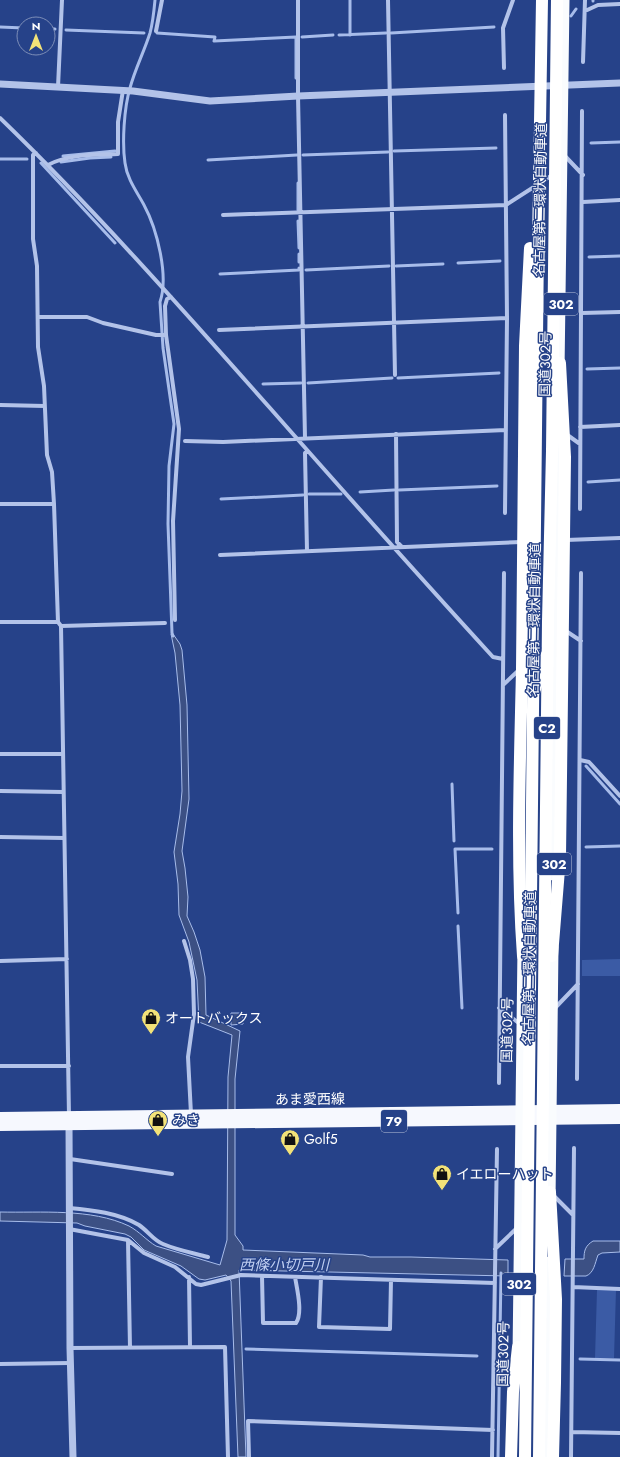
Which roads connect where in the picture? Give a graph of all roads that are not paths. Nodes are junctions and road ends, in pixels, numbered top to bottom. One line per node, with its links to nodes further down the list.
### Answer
1 (62, 0): 18 (street)
2 (162, 0): 12 (street)
3 (298, 0): 21 (street)
4 (388, 0): 20 (street)
5 (513, 0): 14 (street)
6 (542, 0): 22 (highway, 名古屋第二環状自動車道 / C2, bridge)
7 (557, 0): 37 (highway, 名古屋第二環状自動車道 / C2, bridge)
8 (564, 0): 17 (highway, 国道302号 / 302)
9 (585, 0): 11 (street)
10 (620, 4): 11 (street)
11 (585, 11): 13 (street)
12 (156, 31)
13 (583, 62)
14 (504, 68)
15 (620, 82): 17 (street)
16 (0, 84): 18 (street)
17 (564, 85): 20 (street); 27 (highway, 国道302号 / 302)
18 (58, 87): 19 (street)
19 (127, 90): 21 (street); 28 (street)
20 (390, 92): 21 (street); 34 (street)
21 (298, 96): 35 (street)
22 (541, 101): 94 (highway, bridge); 150 (highway, 名古屋第二環状自動車道 / C2, bridge)
23 (582, 111): 30 (street)
24 (505, 115): 33 (street)
25 (0, 118): 26 (street)
26 (36, 153): 28 (street); 41 (street)
27 (563, 153): 29 (highway, 国道302号 / 302); 30 (street)
28 (48, 165): 38 (street)
29 (563, 168): 33 (street); 53 (highway, 国道302号 / 302)
30 (582, 175): 32 (street)
31 (620, 200): 32 (street)
32 (583, 202): 40 (street)
33 (506, 205): 34 (street); 42 (street)
34 (392, 209): 35 (street); 43 (street)
35 (301, 212): 36 (street); 44 (street)
36 (223, 215)
37 (554, 244): 95 (highway, bridge); 151 (highway, 名古屋第二環状自動車道 / C2, bridge)
38 (171, 297): 46 (street); 55 (street)
39 (620, 312): 40 (street)
40 (582, 313): 51 (street)
41 (38, 317): 46 (street); 49 (street)
42 (508, 318): 43 (street); 52 (street)
43 (394, 323): 44 (street); 47 (street)
44 (303, 326): 45 (street); 56 (street)
45 (219, 330)
46 (165, 335): 75 (street)
47 (395, 375)
48 (0, 405): 49 (street)
49 (45, 406): 61 (street)
50 (620, 425): 51 (street)
51 (580, 426): 58 (street)
52 (506, 430): 54 (street); 63 (street)
53 (559, 430): 58 (street); 65 (highway, 国道302号 / 302)
54 (396, 434): 56 (street); 68 (street)
55 (297, 438): 56 (street); 57 (street); 59 (street)
56 (305, 438)
57 (185, 441)
58 (580, 444): 62 (street)
59 (308, 451): 69 (street); 70 (street)
60 (0, 504): 61 (street)
61 (54, 504): 77 (street)
62 (580, 509)
63 (505, 513)
64 (620, 538): 65 (street)
65 (556, 541): 67 (street); 74 (highway, 国道302号 / 302)
66 (526, 542): 68 (street)
67 (533, 542)
68 (402, 547): 69 (street)
69 (394, 548): 70 (street); 83 (street)
70 (307, 551): 71 (street)
71 (220, 555)
72 (504, 573): 83 (street)
73 (581, 573): 81 (street)
74 (556, 608): 79 (highway, 国道302号 / 302); 94 (highway, 国道302号 / 302)
75 (175, 620)
76 (0, 622): 77 (street)
77 (58, 622): 80 (street)
78 (165, 623): 80 (street)
79 (555, 624): 81 (street); 95 (highway, 国道302号 / 302)
80 (61, 626): 86 (street)
81 (581, 641): 87 (street)
82 (538, 652): 84 (street)
83 (503, 660): 84 (street)
84 (503, 685): 99 (street)
85 (0, 754): 86 (street)
86 (63, 754): 89 (street)
87 (580, 760): 90 (street); 98 (street)
88 (0, 790): 89 (street)
89 (63, 792): 92 (street)
90 (620, 796)
91 (0, 837): 92 (street)
92 (64, 838): 96 (street)
93 (184, 941): 107 (street)
94 (523, 956): 101 (highway, 国道302号 / 302)
95 (552, 956): 100 (highway, 国道302号 / 302)
96 (67, 959): 97 (street); 103 (street)
97 (0, 960)
98 (578, 984): 100 (street); 104 (street)
99 (499, 1008): 101 (street); 105 (street)
100 (551, 1013): 109 (highway, 国道302号 / 302)
101 (522, 1026): 108 (highway, 国道302号 / 302)
102 (0, 1066): 103 (street)
103 (69, 1066): 113 (street)
104 (577, 1079)
105 (499, 1083)
106 (620, 1109): 109 (main road, あま愛西線 / 79)
107 (191, 1115): 111 (main road, あま愛西線 / 79); 113 (main road, あま愛西線 / 79)
108 (520, 1115): 109 (main road, あま愛西線 / 79); 111 (main road, あま愛西線 / 79); 122 (highway, 国道302号 / 302)
109 (551, 1115): 112 (main road, あま愛西線 / 79); 119 (highway, 国道302号 / 302)
110 (0, 1117): 113 (main road, あま愛西線 / 79)
111 (226, 1119): 113 (main road, あま愛西線 / 79)
112 (620, 1119)
113 (69, 1121): 114 (main road, あま愛西線 / 79); 117 (street)
114 (0, 1126)
115 (574, 1148): 121 (street)
116 (497, 1149): 125 (street)
117 (70, 1159): 118 (street); 120 (street)
118 (172, 1174)
119 (550, 1192): 121 (street); 152 (highway, 国道302号 / 302); 153 (highway)
120 (70, 1210): 123 (street); 126 (street)
121 (573, 1215): 133 (street)
122 (520, 1226): 125 (street); 136 (highway, 国道302号 / 302)
123 (70, 1227): 124 (street); 137 (street)
124 (128, 1240): 128 (street); 138 (street)
125 (495, 1249): 132 (street)
126 (208, 1256)
127 (262, 1276): 128 (street); 129 (street); 129 (street)
128 (189, 1277): 135 (street)
129 (295, 1277): 130 (street)
130 (321, 1278): 131 (street); 131 (street)
131 (391, 1280): 132 (street)
132 (495, 1283): 141 (street)
133 (573, 1287): 134 (street); 142 (street)
134 (620, 1289)
135 (190, 1347): 138 (street); 145 (street)
136 (518, 1347): 148 (highway); 149 (highway, 国道302号 / 302)
137 (70, 1348): 138 (street); 139 (street)
138 (130, 1348)
139 (70, 1363): 140 (street); 144 (street)
140 (0, 1364)
141 (493, 1430): 146 (street); 147 (street)
142 (572, 1432): 143 (street); 154 (street)
143 (620, 1433)
144 (73, 1457)
145 (228, 1457)
146 (249, 1457)
147 (492, 1457)
148 (512, 1457)
149 (517, 1457)
150 (525, 1457)
151 (539, 1457)
152 (546, 1457)
153 (553, 1457)
154 (571, 1457)

